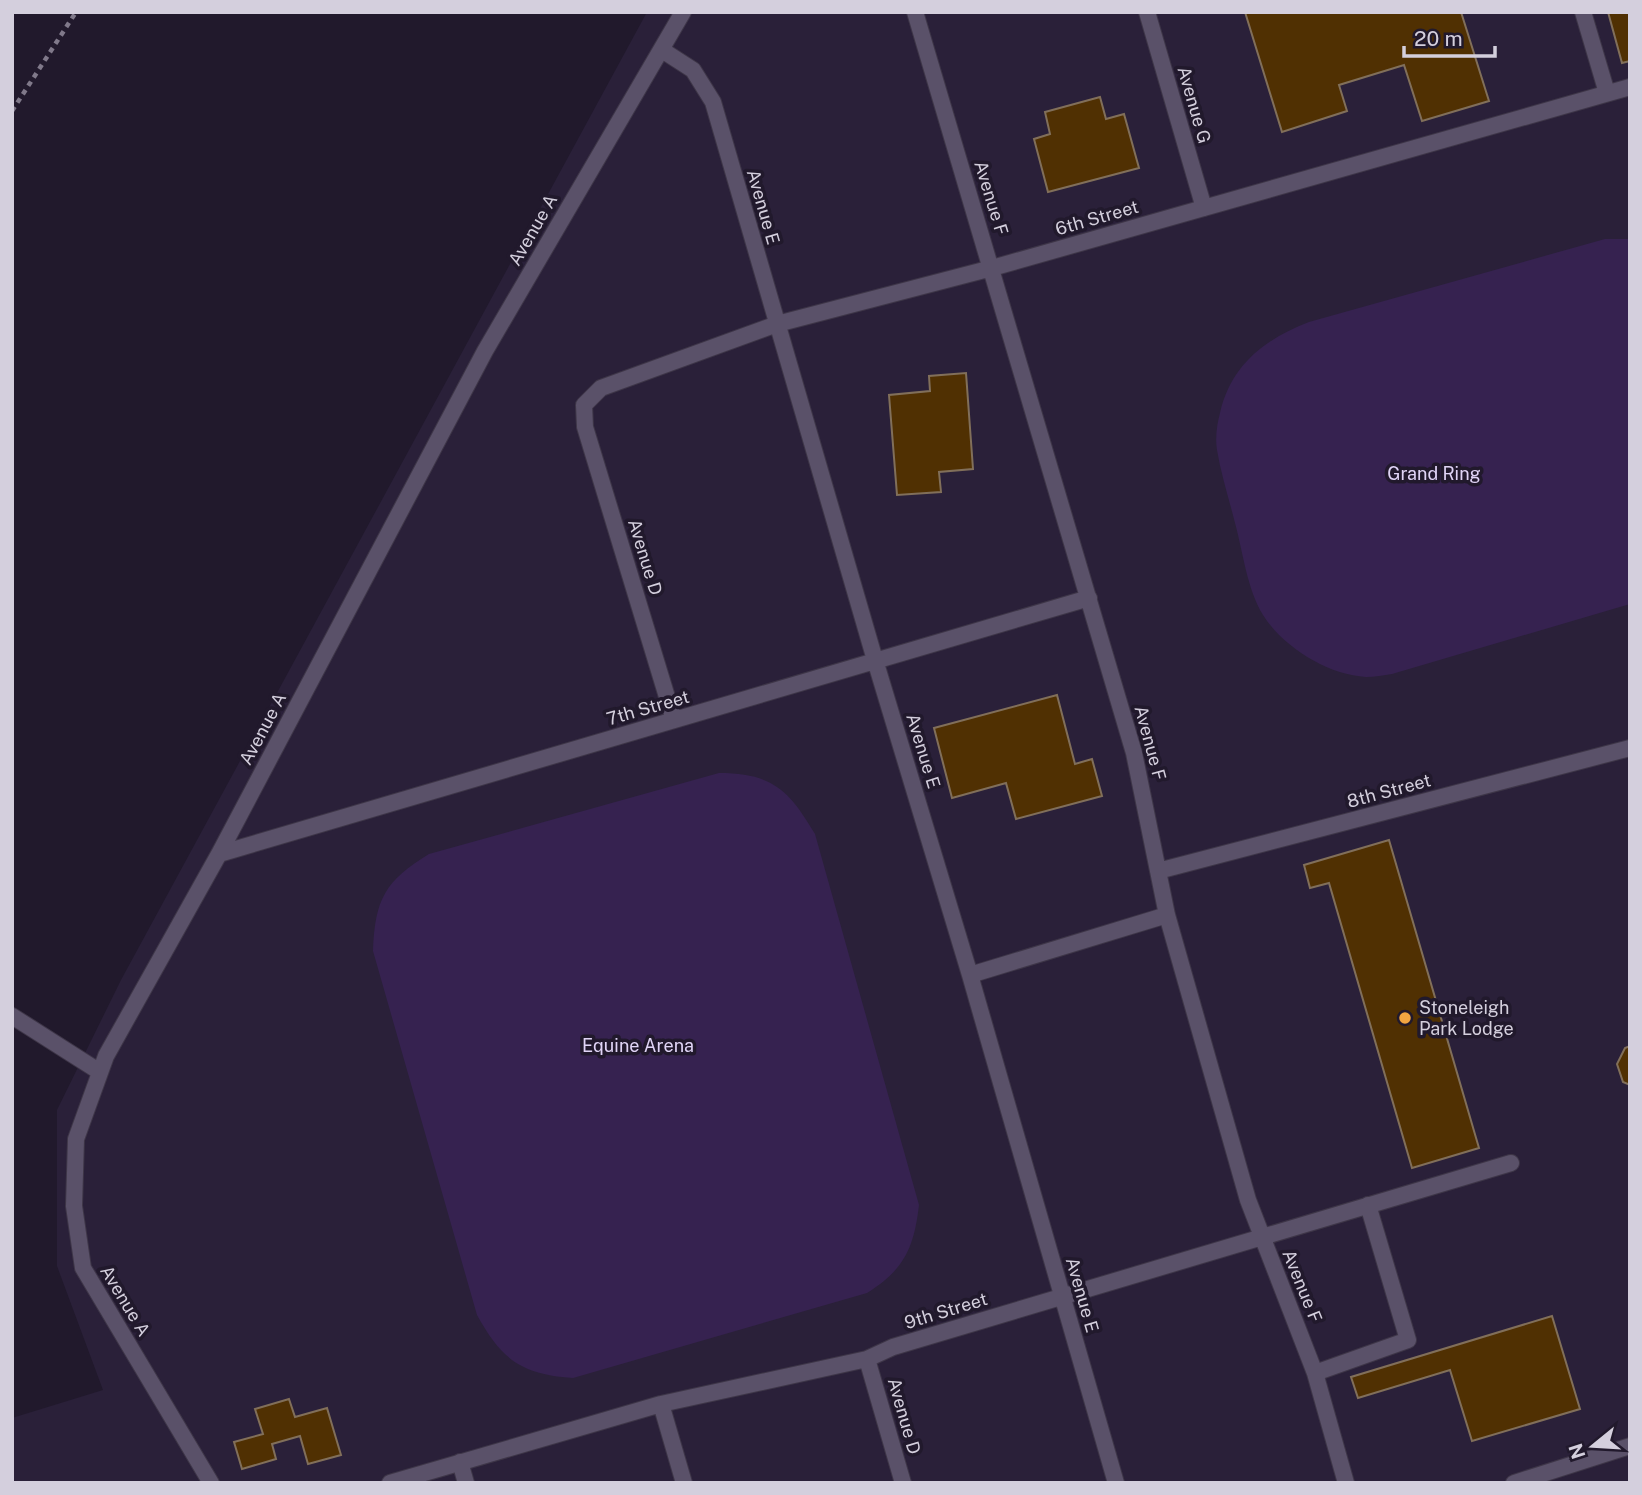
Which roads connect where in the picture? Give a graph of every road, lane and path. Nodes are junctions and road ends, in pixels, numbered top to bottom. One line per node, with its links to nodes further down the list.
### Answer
1 (76, 12): 9 (path)
2 (683, 12): 6 (lane, Avenue A)
3 (915, 12): 11 (lane, Avenue F)
4 (1147, 12): 10 (lane, Avenue G)
5 (1583, 12): 8 (lane)
6 (662, 50): 12 (lane, Avenue E); 18 (lane, Avenue A)
7 (1630, 87): 8 (lane, 6th Street)
8 (1607, 93): 10 (lane, 6th Street)
9 (12, 111)
10 (1204, 208): 11 (lane, 6th Street)
11 (992, 268): 12 (lane, 6th Street); 14 (lane, Avenue F)
12 (777, 324): 13 (lane, 6th Street); 15 (lane, Avenue E)
13 (584, 405): 16 (lane, Avenue D)
14 (1089, 598): 15 (lane, 7th Street); 19 (lane, Avenue F)
15 (875, 660): 16 (lane, 7th Street); 21 (lane, Avenue E)
16 (674, 720): 18 (lane, 7th Street)
17 (1630, 748): 19 (lane, 8th Street)
18 (219, 854): 23 (lane, Avenue A)
19 (1158, 872): 20 (lane, Avenue F)
20 (1167, 915): 21 (lane); 26 (lane, Avenue F)
21 (970, 975): 27 (lane, Avenue E)
22 (12, 1016): 23 (lane)
23 (100, 1072): 34 (lane, Avenue A)
24 (1511, 1163): 25 (lane, 9th Street)
25 (1368, 1205): 26 (lane, 9th Street); 29 (lane)
26 (1262, 1237): 27 (lane, 9th Street); 29 (lane, Avenue F)
27 (1062, 1295): 28 (lane, 9th Street); 39 (lane, Avenue E)
28 (867, 1359): 30 (lane, 9th Street); 38 (lane, Avenue D)
29 (1315, 1373): 40 (lane, Avenue F)
30 (661, 1404): 32 (lane, 9th Street); 37 (lane)
31 (1630, 1447): 33 (lane)
32 (460, 1462): 35 (lane, 9th Street); 36 (lane)
33 (1524, 1481)
34 (211, 1483)
35 (390, 1483)
36 (467, 1483)
37 (684, 1483)
38 (903, 1483)
39 (1116, 1483)
40 (1346, 1483)

